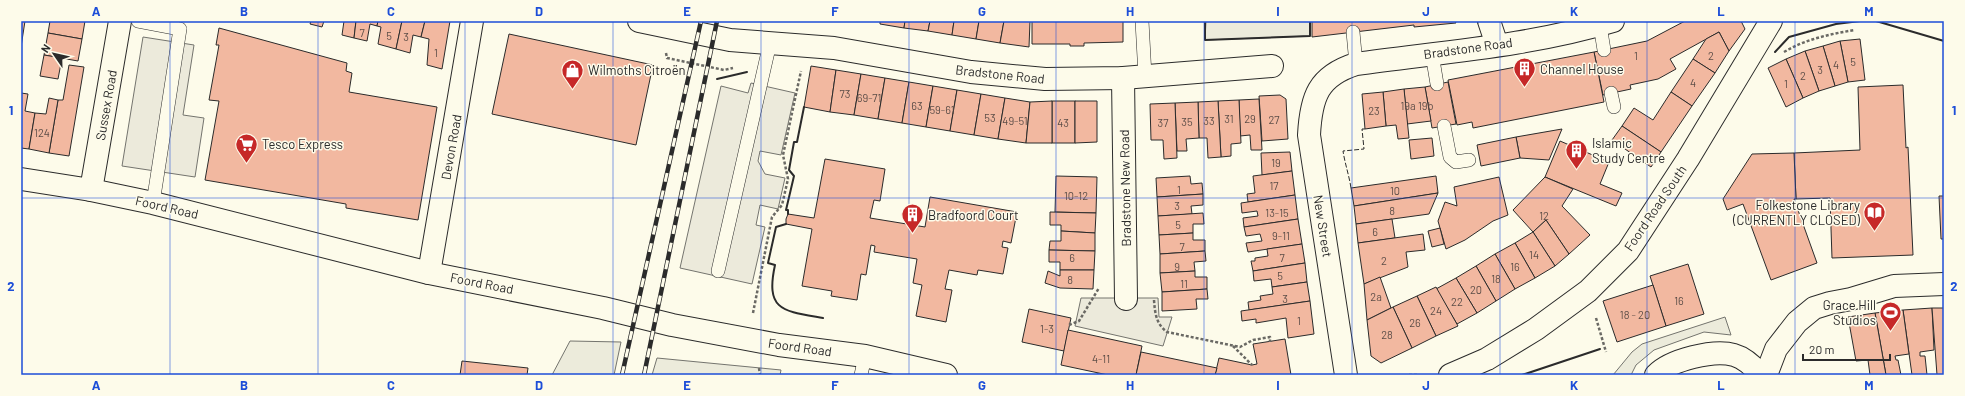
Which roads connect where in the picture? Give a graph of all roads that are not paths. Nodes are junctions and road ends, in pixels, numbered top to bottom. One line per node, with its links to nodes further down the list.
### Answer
1 (120, 21): 25 (main road, Sussex Road)
2 (138, 21): 26 (lane)
3 (472, 21): 28 (main road, Devon Road)
4 (639, 21): 10 (main road, Bradstone Road)
5 (1142, 21): 16 (lane)
6 (1488, 21): 11 (main road)
7 (1770, 21): 34 (main road, Foord Road South)
8 (1606, 23): 11 (main road, Bradstone Road); 12 (lane)
9 (1353, 32): 14 (lane)
10 (770, 43): 17 (main road, Bradstone Road); 27 (lane)
11 (1498, 45): 13 (main road, Bradstone Road)
12 (1604, 50)
13 (1432, 54): 14 (main road, Bradstone Road); 19 (lane)
14 (1356, 64): 18 (main road, Bradstone Road)
15 (1272, 66): 16 (main road, Bradstone Road)
16 (1145, 76): 17 (main road, Bradstone Road)
17 (1123, 78): 30 (main road, Bradstone New Road)
18 (1326, 80): 33 (main road, New Street)
19 (1437, 84)
20 (1611, 93): 21 (lane)
21 (1614, 107)
22 (1444, 126): 23 (lane)
23 (1469, 160)
24 (21, 179): 25 (main road, Foord Road)
25 (91, 190): 26 (main road, Foord Road)
26 (153, 203): 28 (main road, Foord Road)
27 (718, 271)
28 (430, 273): 31 (main road, Foord Road)
29 (1944, 284): 37 (main road)
30 (1126, 299)
31 (863, 366): 32 (main road, Foord Road)
32 (946, 375)
33 (1346, 375)
34 (1450, 375)
35 (1656, 375): 36 (main road)
36 (1761, 375)
37 (1766, 375)

